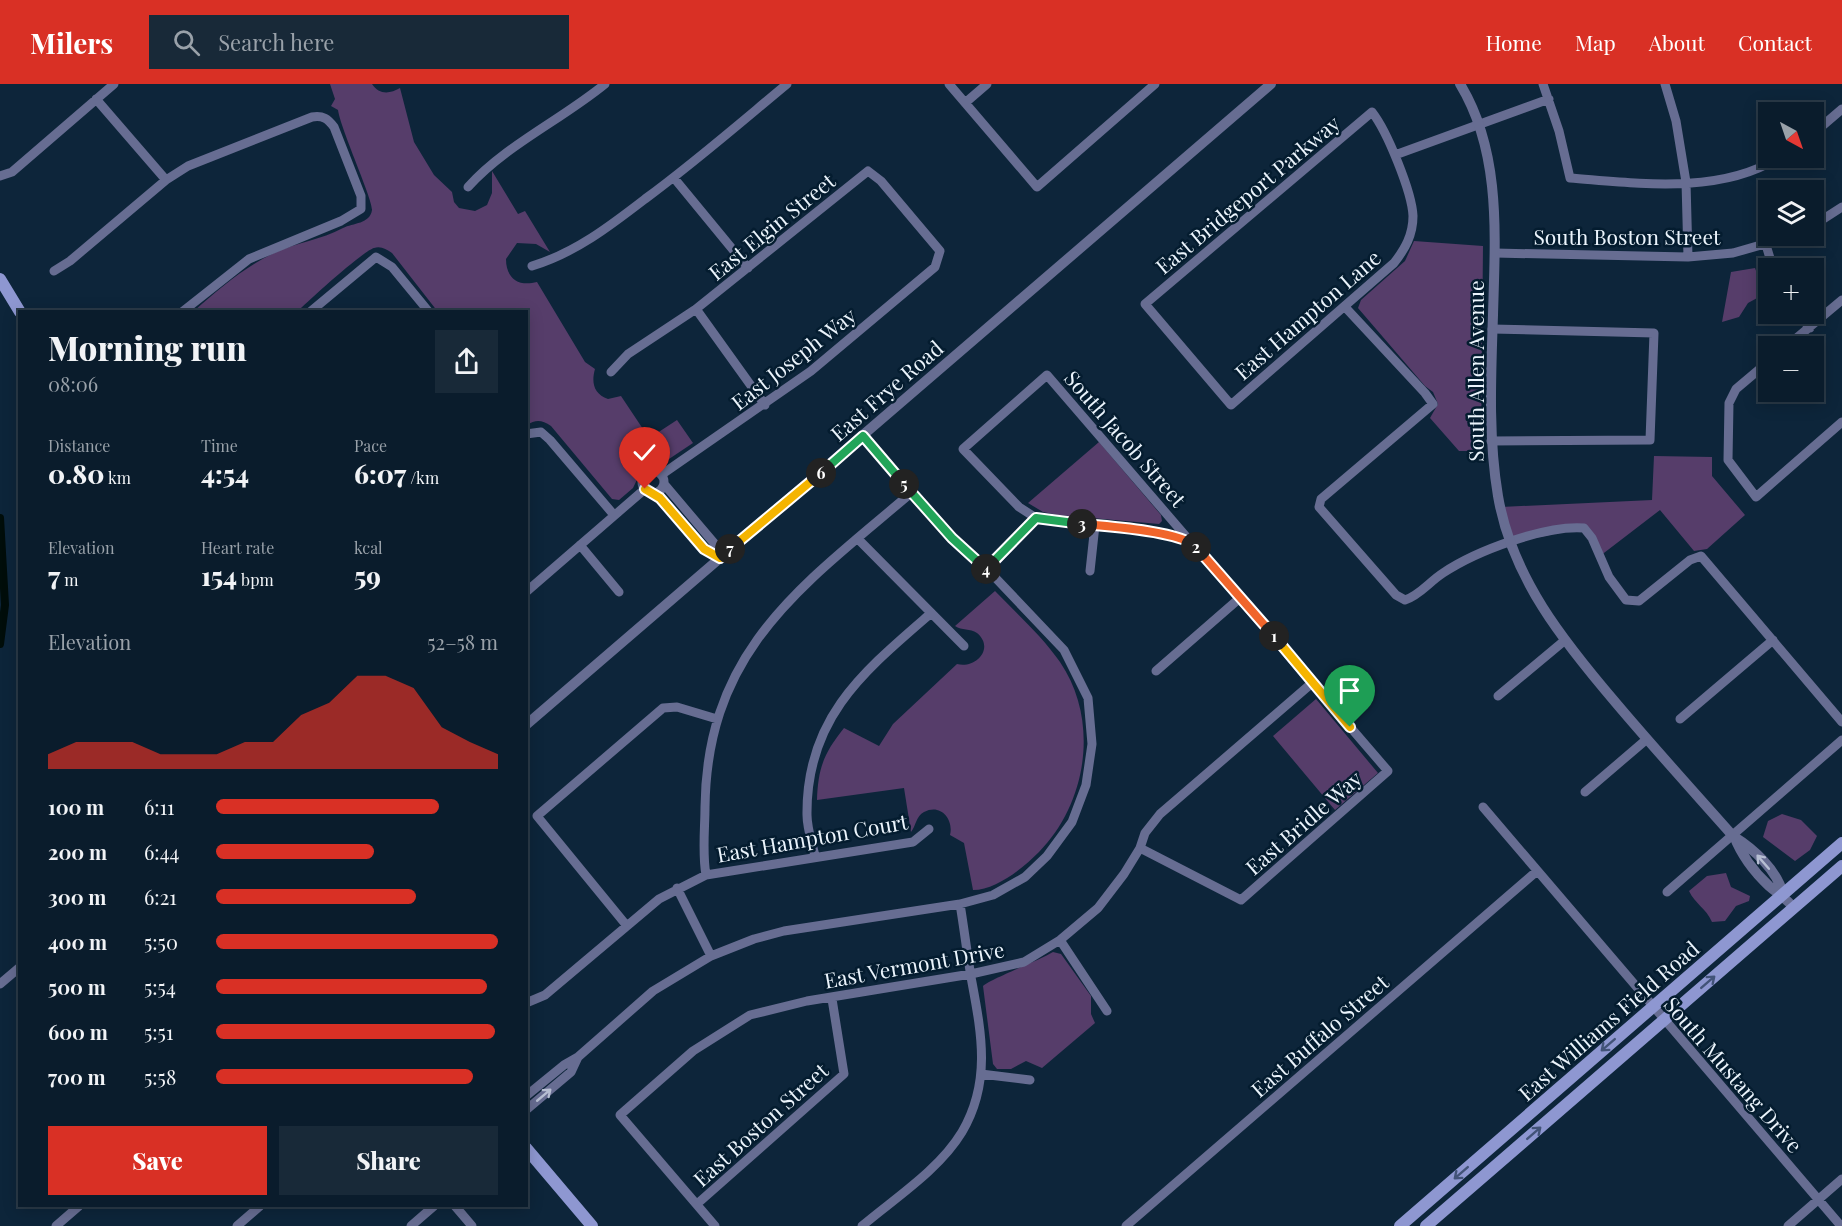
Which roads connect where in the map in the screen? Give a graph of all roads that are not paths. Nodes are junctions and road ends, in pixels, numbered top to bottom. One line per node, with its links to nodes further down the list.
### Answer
1 (114, 84): 11 (street)
2 (787, 84): 21 (street)
3 (949, 84): 13 (street)
4 (987, 84): 13 (street)
5 (1155, 84): 13 (street)
6 (1271, 84): 51 (street, East Frye Road)
7 (1460, 84): 15 (street, South Allen Avenue)
8 (1543, 84): 12 (street)
9 (1665, 84): 23 (street)
10 (603, 85): 24 (street)
11 (96, 99): 20 (street); 22 (street)
12 (1549, 99): 15 (street); 23 (street)
13 (965, 103)
14 (1842, 109): 16 (street)
15 (1478, 123): 17 (street); 28 (street, South Allen Avenue)
16 (1824, 124)
17 (1395, 155): 35 (street, East Hampton Lane); 48 (street, East Bridgeport Parkway)
18 (1758, 167): 23 (street)
19 (868, 171): 31 (street, East Elgin Street); 47 (street, East Joseph Way)
20 (0, 176)
21 (674, 178): 30 (street); 31 (street)
22 (166, 180): 32 (street); 38 (street)
23 (1686, 183): 29 (street)
24 (468, 187)
25 (1841, 211): 26 (street)
26 (1824, 220)
27 (1762, 246): 29 (street, South Boston Street)
28 (1495, 253): 29 (street, South Boston Street); 43 (street, South Allen Avenue)
29 (1688, 257)
30 (532, 266)
31 (748, 268): 36 (street, East Elgin Street)
32 (54, 271)
33 (0, 279): 37 (main road)
34 (1842, 300): 42 (street)
35 (1345, 307): 48 (street, East Hampton Lane); 61 (street)
36 (696, 309): 46 (street, East Elgin Street); 47 (street)
37 (19, 310)
38 (185, 310)
39 (312, 310): 40 (street)
40 (427, 310)
41 (1806, 324): 42 (street)
42 (1809, 328): 44 (street)
43 (1492, 329): 52 (street, South Allen Avenue); 52 (street)
44 (1799, 336)
45 (1758, 371): 49 (street)
46 (611, 372)
47 (765, 405): 53 (street, East Joseph Way)
48 (1231, 405)
49 (1842, 422)
50 (528, 432): 56 (street)
51 (863, 436): 55 (street); 63 (street, East Frye Road)
52 (1491, 441): 61 (street, South Allen Avenue)
53 (663, 480): 54 (street, East Joseph Way); 54 (street, East Joseph Way); 63 (street)
54 (650, 491): 56 (street, East Joseph Way); 63 (street)
55 (911, 493): 59 (street); 64 (street)
56 (614, 515): 62 (street, East Joseph Way)
57 (1036, 518): 58 (street); 60 (street, South Jacob Street); 64 (street)
58 (1095, 525): 60 (street); 65 (street)
59 (858, 538): 69 (street); 76 (street)
60 (1191, 541): 68 (street, South Jacob Street)
61 (1511, 543): 70 (street); 71 (street, South Allen Avenue)
62 (580, 545): 66 (street, East Joseph Way); 67 (street)
63 (720, 558): 79 (street, East Frye Road)
64 (988, 570): 96 (street)
65 (1090, 571)
66 (528, 590)
67 (619, 592)
68 (1241, 597): 73 (street); 74 (street, South Jacob Street)
69 (930, 615): 72 (street); 89 (street)
70 (1773, 640): 77 (street); 78 (street)
71 (1564, 641): 75 (street); 80 (street, South Allen Avenue)
72 (964, 646)
73 (1156, 671)
74 (1312, 683): 82 (street, South Jacob Street); 88 (street, East Vermont Drive)
75 (1498, 696)
76 (717, 719): 92 (street); 98 (street)
77 (1680, 719)
78 (1842, 722)
79 (528, 723)
80 (1647, 739): 83 (street); 86 (street, South Allen Avenue)
81 (1842, 740): 86 (street)
82 (1388, 771): 88 (street, East Bridle Way)
83 (1585, 792)
84 (1483, 807): 91 (street, South Mustang Drive)
85 (929, 829): 89 (street, East Hampton Court)
86 (1733, 836): 94 (street); 95 (street, South Allen Avenue)
87 (1842, 843): 95 (main road, East Williams Field Road)
88 (1140, 849): 99 (street, East Vermont Drive)
89 (815, 856): 92 (street, East Hampton Court)
90 (1842, 866): 97 (main road, East Williams Field Road)
91 (1537, 871): 106 (street, South Mustang Drive); 129 (street, East Buffalo Street)
92 (706, 875): 93 (street, East Hampton Court)
93 (677, 888): 98 (street, East Hampton Court); 100 (street)
94 (1667, 892)
95 (1783, 894): 97 (street, South Allen Avenue); 106 (main road, East Williams Field Road)
96 (960, 904): 100 (street); 102 (street)
97 (1794, 908): 108 (main road, East Williams Field Road, one-way to 97)
98 (627, 926): 105 (street, East Hampton Court)
99 (1060, 940): 102 (street, East Vermont Drive); 107 (street)
100 (711, 956): 109 (street)
101 (18, 969): 103 (street)
102 (971, 974): 104 (street, East Vermont Drive); 110 (street)
103 (0, 984)
104 (832, 999): 117 (street, East Boston Street); 117 (street, East Vermont Drive)
105 (528, 1002)
106 (1653, 1007): 108 (street, South Mustang Drive); 130 (main road, East Williams Field Road, one-way to 130)
107 (1107, 1011)
108 (1664, 1020): 116 (street, South Mustang Drive); 131 (main road, East Williams Field Road, one-way to 108)
109 (578, 1057): 112 (street); 113 (street, one-way to 109)
110 (981, 1074): 111 (street); 128 (street)
111 (1030, 1080)
112 (528, 1094)
113 (528, 1108)
114 (528, 1150): 126 (main road)
115 (1842, 1179): 116 (street)
116 (1818, 1200): 132 (street); 133 (street, South Mustang Drive)
117 (697, 1204): 127 (street)
118 (78, 1207): 122 (street)
119 (259, 1207): 123 (street)
120 (433, 1207): 124 (street)
121 (455, 1207): 125 (street)
122 (56, 1226)
123 (237, 1226)
124 (411, 1226)
125 (472, 1226)
126 (592, 1226)
127 (715, 1226)
128 (862, 1226)
129 (1126, 1226)
130 (1400, 1226)
131 (1426, 1226)
132 (1788, 1226)
133 (1841, 1226)

